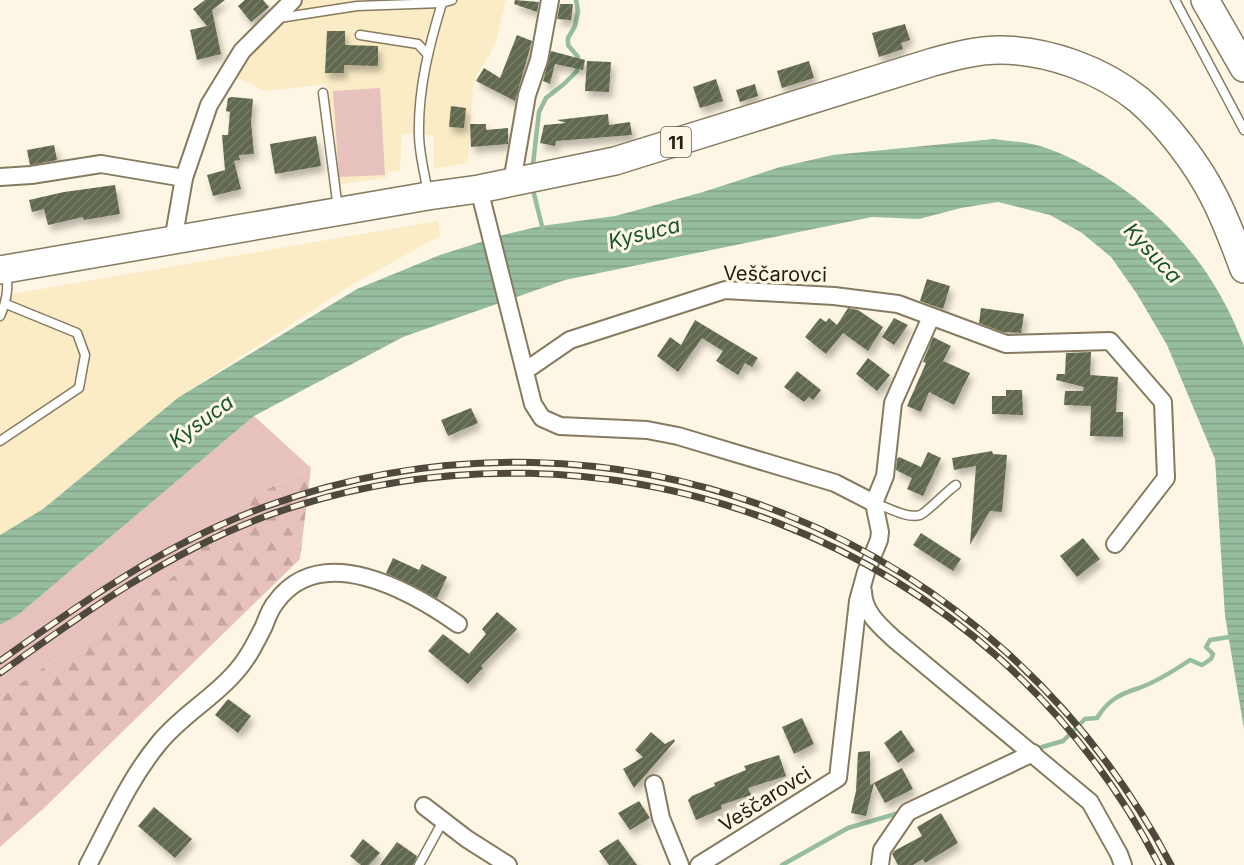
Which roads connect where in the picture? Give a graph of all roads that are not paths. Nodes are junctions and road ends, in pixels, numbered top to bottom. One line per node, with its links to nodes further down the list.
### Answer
1 (293, 0): 7 (street)
2 (452, 0): 6 (lane)
3 (550, 0): 15 (street)
4 (1175, 0): 12 (lane)
5 (1205, 0): 10 (main road)
6 (442, 3): 7 (lane); 9 (lane)
7 (273, 19): 14 (street)
8 (360, 35): 9 (lane)
9 (428, 55): 17 (lane)
10 (1244, 68)
11 (323, 93): 18 (lane)
12 (1244, 130)
13 (0, 177): 14 (street)
14 (184, 178): 19 (street)
15 (512, 182): 16 (main road, 11); 20 (main road, 11)
16 (479, 189): 17 (main road, 11); 25 (street)
17 (428, 196): 18 (main road, 11)
18 (338, 212): 19 (main road, 11)
19 (172, 241): 21 (main road, 11)
20 (1244, 269)
21 (3, 270): 22 (lane)
22 (6, 303): 23 (lane); 26 (lane)
23 (0, 316)
24 (931, 317): 25 (street, Veščarovci); 28 (street); 29 (street, Veščarovci)
25 (525, 371): 28 (street)
26 (0, 441)
27 (956, 485): 28 (lane)
28 (874, 503): 30 (street, Veščarovci)
29 (1115, 544)
30 (864, 581): 32 (street, Veščarovci); 41 (street, Veščarovci)
31 (458, 624): 37 (street)
32 (1033, 753): 36 (street, Veščarovci); 42 (street)
33 (654, 784): 40 (street)
34 (424, 806): 35 (street)
35 (443, 821): 38 (lane); 39 (street)
36 (1116, 861)
37 (88, 865)
38 (419, 865)
39 (508, 865)
40 (680, 865)
41 (699, 865)
42 (880, 865)

